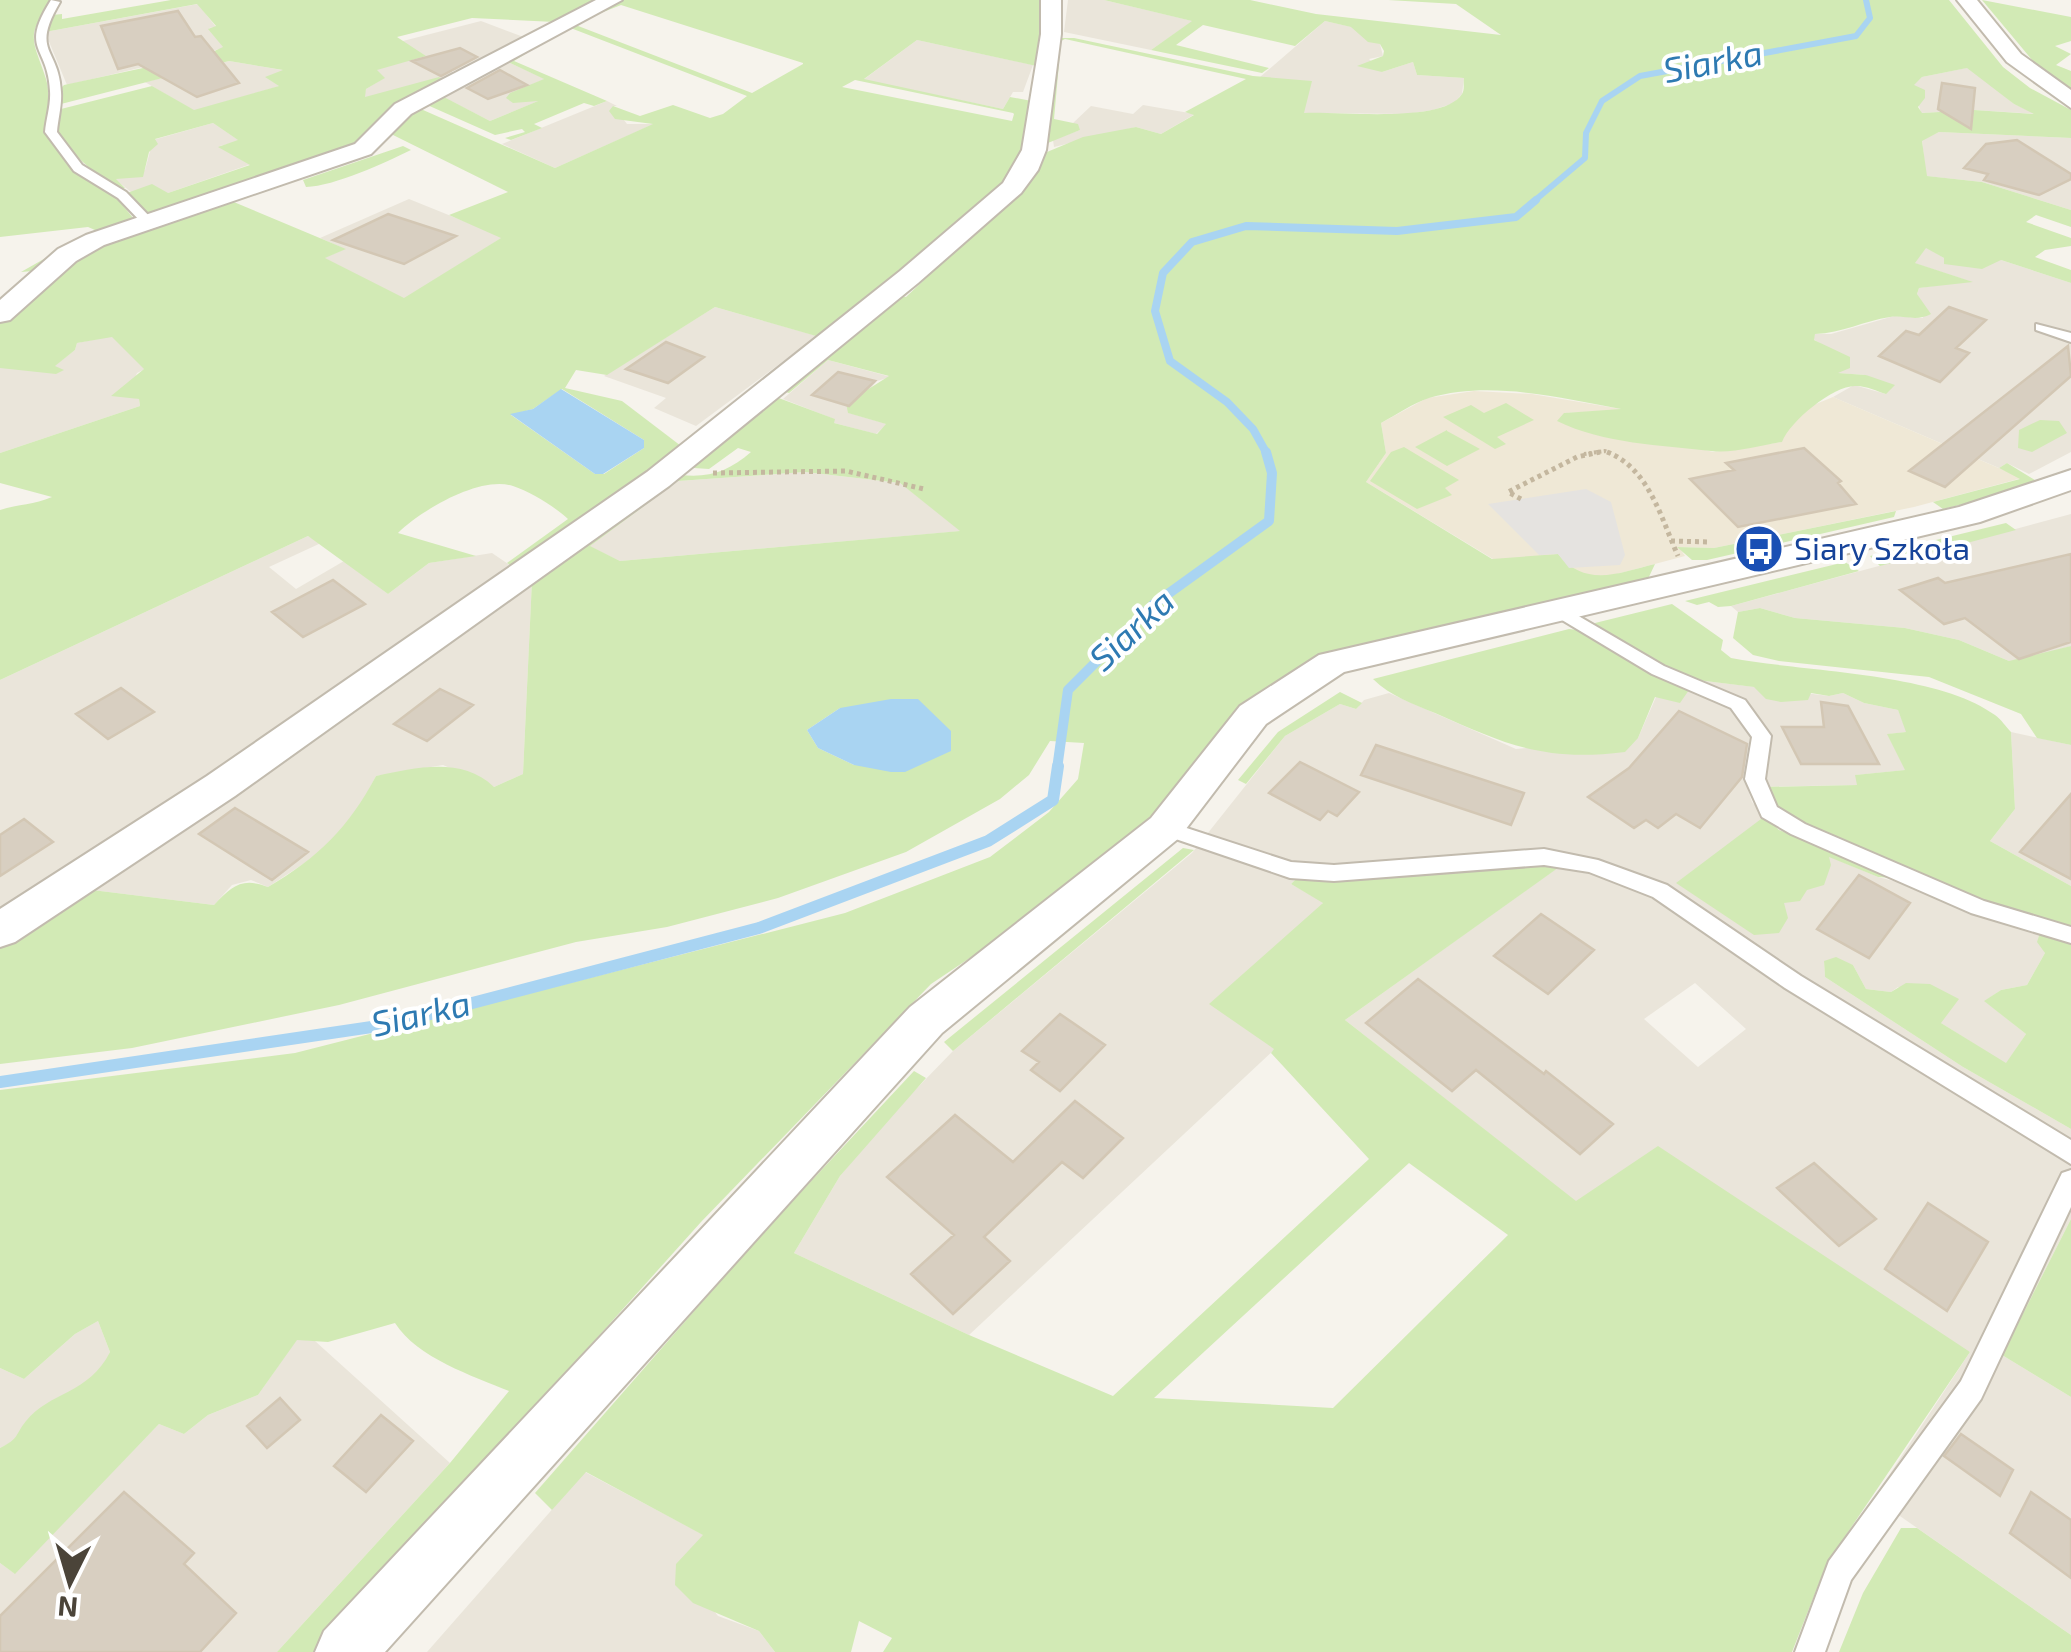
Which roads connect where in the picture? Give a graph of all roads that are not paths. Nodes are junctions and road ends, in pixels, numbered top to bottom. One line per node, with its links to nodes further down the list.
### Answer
1 (612, 0): 6 (street)
2 (1051, 0): 13 (street)
3 (1967, 0): 5 (street)
4 (55, 2): 6 (lane)
5 (2071, 101)
6 (147, 221): 7 (street)
7 (0, 314)
8 (2041, 327): 9 (lane)
9 (2071, 338)
10 (2071, 479): 11 (street)
11 (1558, 610): 12 (street); 14 (lane)
12 (1165, 828): 15 (lane); 17 (street)
13 (0, 930)
14 (2071, 935)
15 (2071, 1152)
16 (2071, 1181): 18 (lane)
17 (345, 1652)
18 (1810, 1652)

